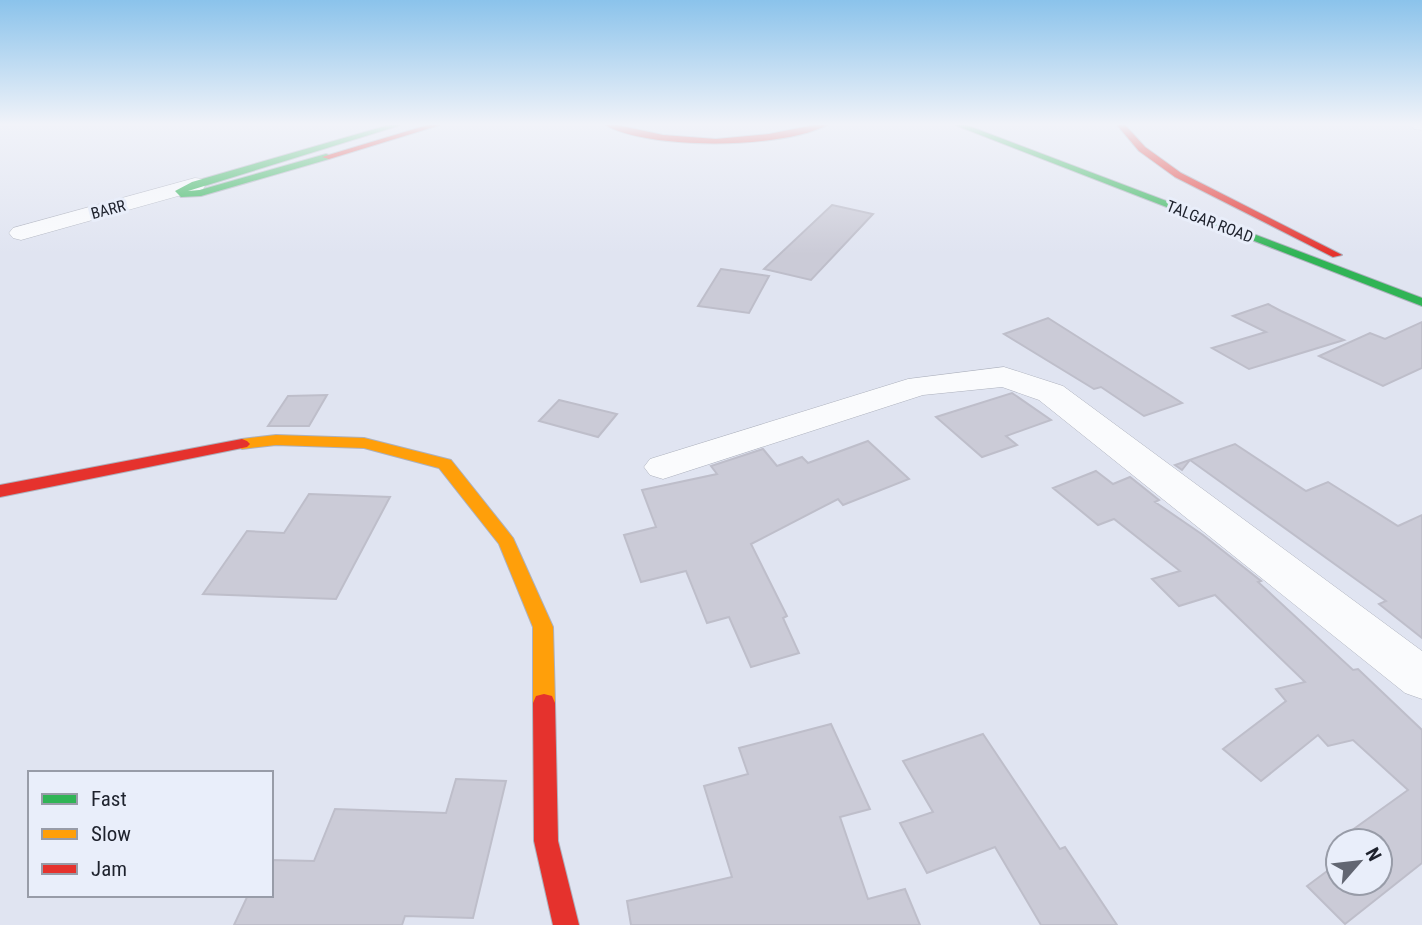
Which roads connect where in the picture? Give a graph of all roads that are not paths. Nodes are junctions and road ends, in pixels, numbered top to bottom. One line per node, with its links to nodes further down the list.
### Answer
1 (268, 168): 5 (main road)
2 (1072, 168): 9 (main road, TALGAR ROAD)
3 (1107, 168): 7 (main road, TALGAR ROAD)
4 (1169, 168): 7 (main road)
5 (198, 189): 6 (street, BARR)
6 (28, 237)
7 (1338, 255): 8 (main road)
8 (1422, 287)
9 (1422, 302)
10 (663, 467): 12 (street)
11 (0, 491): 13 (main road)
12 (1422, 678)
13 (566, 925)

